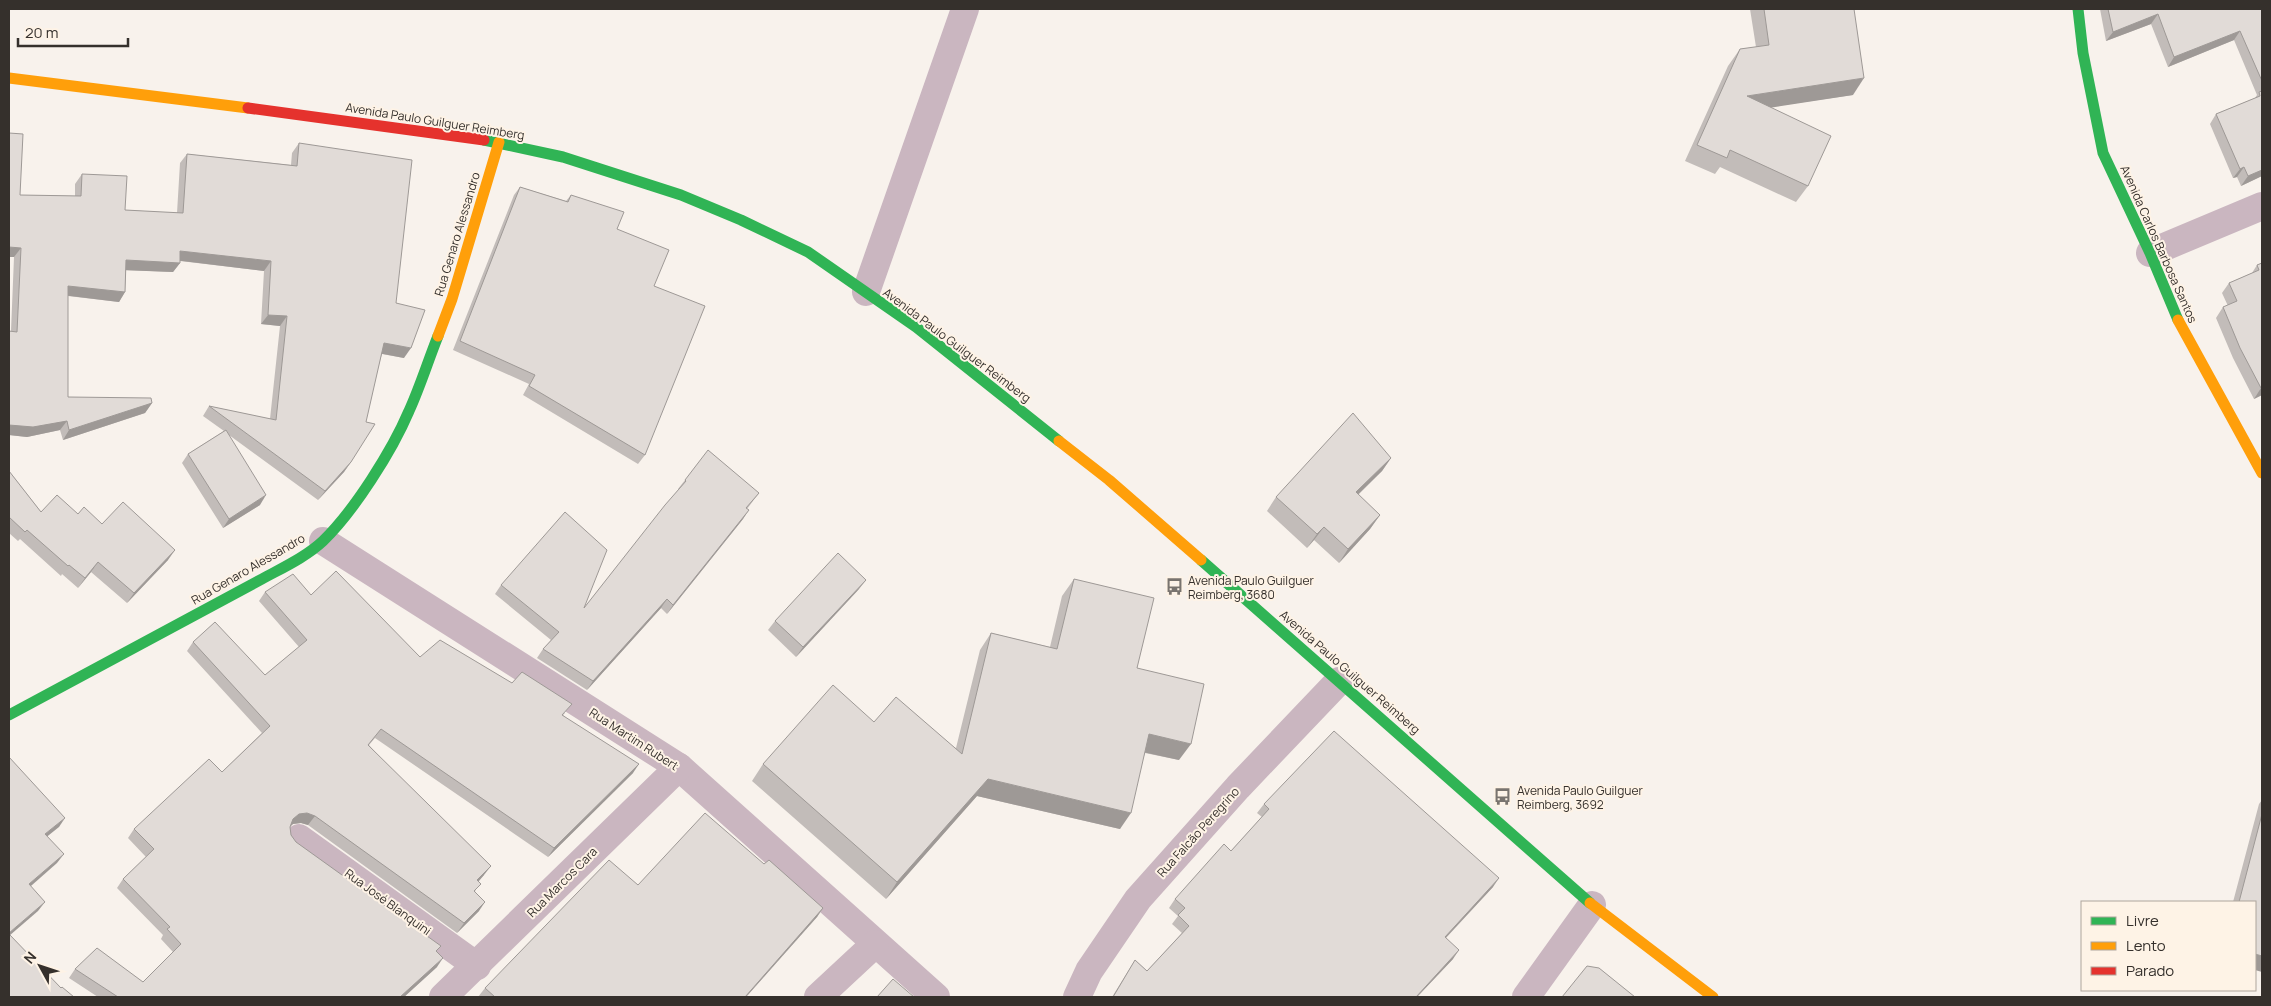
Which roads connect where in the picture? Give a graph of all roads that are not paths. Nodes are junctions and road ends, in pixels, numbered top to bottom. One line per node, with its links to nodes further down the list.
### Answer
1 (965, 9): 7 (street)
2 (2078, 9): 6 (main road, Avenida Carlos Barbosa Santos)
3 (9, 78): 4 (main road, Avenida Paulo Guilguer Reimberg)
4 (499, 142): 7 (main road, Avenida Paulo Guilguer Reimberg); 9 (main road, Rua Genaro Alessandro)
5 (2262, 206): 6 (street)
6 (2150, 253): 8 (main road, Avenida Carlos Barbosa Santos)
7 (866, 292): 10 (main road, Avenida Paulo Guilguer Reimberg)
8 (2262, 473)
9 (323, 542): 11 (main road, Rua Genaro Alessandro); 12 (street, Rua Martim Rubert)
10 (1340, 681): 14 (main road, Avenida Paulo Guilguer Reimberg); 20 (street, Rua Falcão Peregrino)
11 (9, 715)
12 (679, 767): 15 (street, Rua Martim Rubert); 16 (street, Rua Marcos Cara)
13 (299, 838): 16 (street, Rua José Blanquini)
14 (1592, 905): 21 (street); 22 (main road, Avenida Paulo Guilguer Reimberg)
15 (875, 944): 18 (street); 19 (street, Rua Martim Rubert)
16 (477, 966): 17 (street, Rua Marcos Cara)
17 (443, 997)
18 (818, 997)
19 (936, 997)
20 (1077, 997)
21 (1526, 997)
22 (1713, 997)

